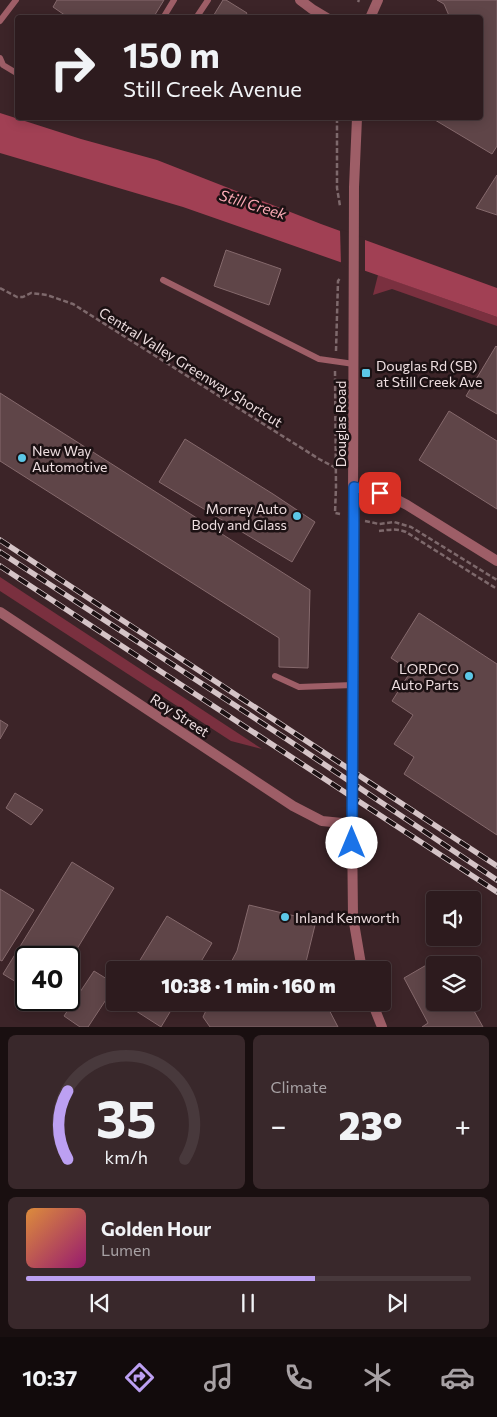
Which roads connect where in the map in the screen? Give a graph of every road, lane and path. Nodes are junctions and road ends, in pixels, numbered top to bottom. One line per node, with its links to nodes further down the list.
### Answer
1 (16, 0): 10 (lane)
2 (174, 0): 7 (lane)
3 (208, 0): 8 (lane)
4 (300, 0): 6 (street)
5 (378, 0): 9 (street)
6 (314, 13)
7 (165, 15)
8 (198, 15)
9 (371, 15)
10 (0, 21)
11 (0, 58): 12 (lane)
12 (15, 72)
13 (337, 120): 15 (path)
14 (357, 120): 20 (street, Douglas Road)
15 (342, 213)
16 (163, 280): 19 (lane)
17 (338, 280): 19 (path)
18 (0, 288): 21 (path, Central Valley Greenway Shortcut)
19 (335, 362): 20 (lane); 21 (path)
20 (354, 364): 22 (street, Douglas Road)
21 (336, 468): 23 (path)
22 (354, 487): 26 (street); 31 (street, Douglas Road)
23 (335, 513)
24 (379, 524): 27 (path)
25 (379, 531): 28 (path)
26 (497, 561)
27 (497, 580)
28 (497, 589)
29 (0, 612): 32 (street, Roy Street)
30 (275, 676): 31 (lane)
31 (353, 685): 32 (street, Douglas Road)
32 (352, 824): 33 (street, Douglas Road)
33 (360, 961)
34 (376, 1011): 35 (street)
35 (382, 1027)

